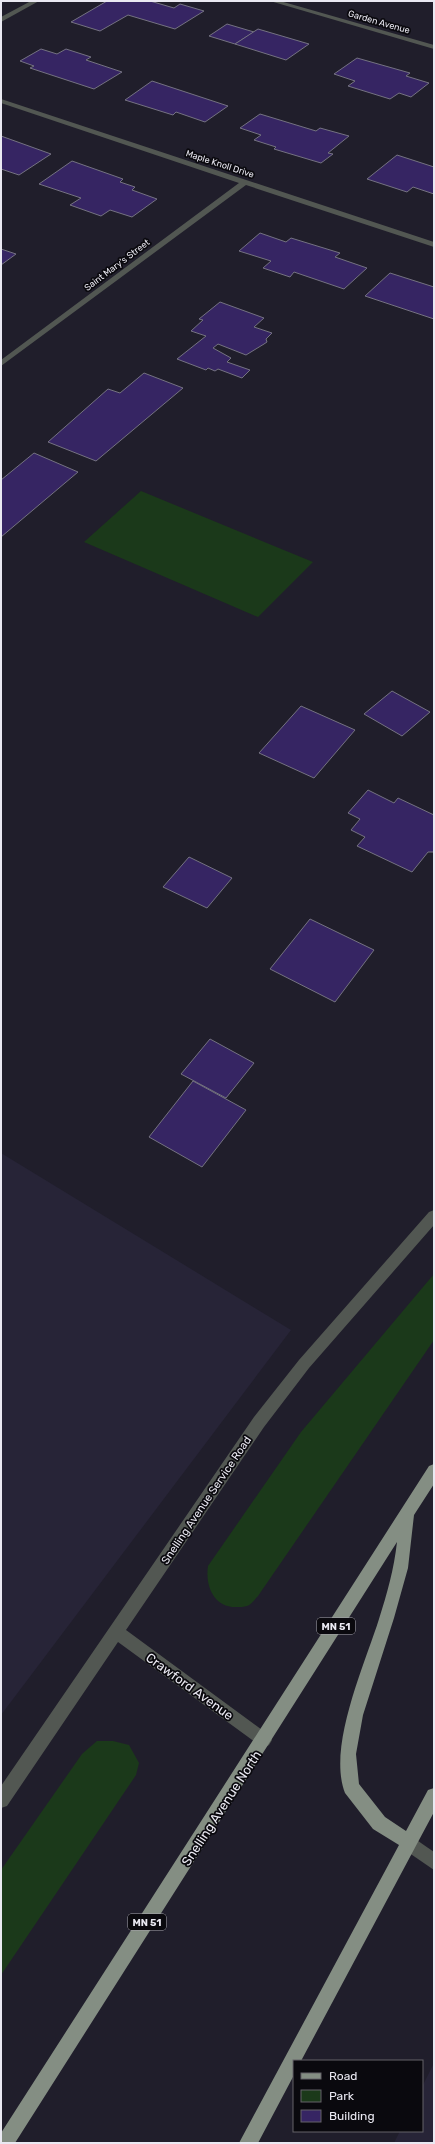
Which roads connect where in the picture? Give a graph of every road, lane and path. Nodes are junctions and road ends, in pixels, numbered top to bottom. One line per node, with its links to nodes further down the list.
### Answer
1 (36, 1): 3 (street)
2 (273, 1): 4 (street, Garden Avenue)
3 (1, 20)
4 (434, 47)
5 (1, 100): 6 (street, Maple Knoll Drive)
6 (245, 182): 7 (street, Maple Knoll Drive); 8 (street, Saint Mary's Street)
7 (434, 245)
8 (1, 364)
9 (434, 1216): 12 (street, Snelling Avenue Service Road)
10 (434, 1471): 11 (main road, Snelling Avenue North / MN 51)
11 (408, 1513): 13 (main road, Snelling Avenue North / MN 51); 16 (main road)
12 (117, 1632): 13 (street, Crawford Avenue); 15 (street, Snelling Avenue Service Road)
13 (264, 1740): 18 (main road, Snelling Avenue North / MN 51)
14 (434, 1796): 16 (main road)
15 (1, 1800)
16 (408, 1842): 17 (street); 19 (main road)
17 (434, 1862)
18 (5, 2143)
19 (248, 2143)

